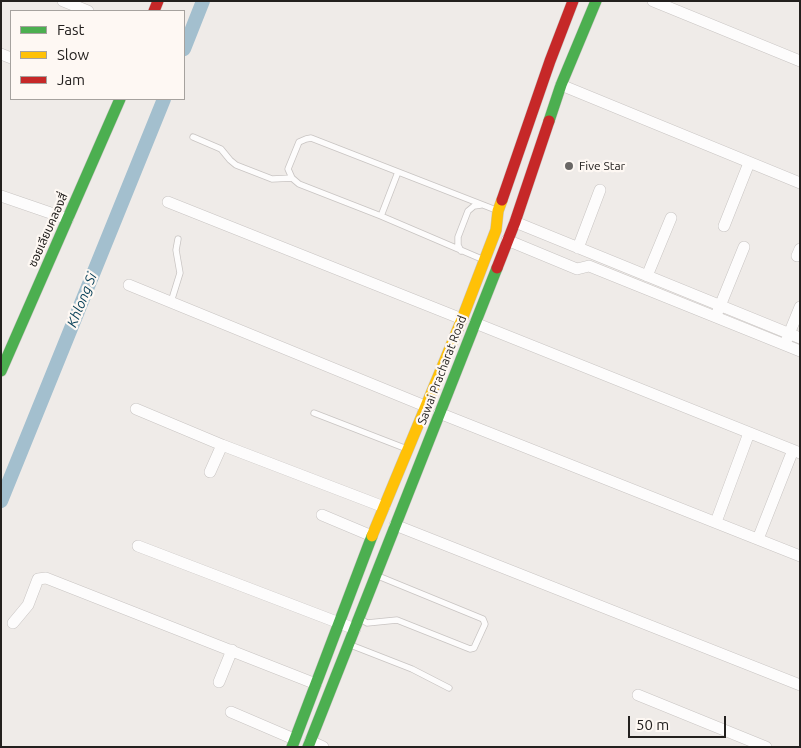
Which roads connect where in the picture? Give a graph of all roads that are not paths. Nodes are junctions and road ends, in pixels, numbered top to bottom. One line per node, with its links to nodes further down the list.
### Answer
1 (63, 1): 5 (street)
2 (573, 1): 18 (main road, Sawai Pracharat Road)
3 (596, 1): 7 (main road, Sawai Pracharat Road)
4 (653, 1): 6 (street)
5 (86, 10)
6 (800, 61)
7 (561, 85): 10 (street); 22 (main road, Sawai Pracharat Road)
8 (120, 100): 21 (main road, ซอยเลียบคลองสี่)
9 (193, 137): 12 (lane)
10 (749, 163): 13 (street); 23 (street)
11 (398, 172): 12 (lane); 17 (lane); 19 (lane)
12 (292, 178): 19 (lane)
13 (800, 183)
14 (600, 190): 27 (street)
15 (1, 196): 21 (street)
16 (168, 202): 38 (street)
17 (482, 205): 18 (lane); 28 (lane)
18 (498, 210): 30 (main road, Sawai Pracharat Road)
19 (380, 216): 28 (lane)
20 (671, 218): 32 (street)
21 (68, 219): 43 (main road, ซอยเลียบคลองสี่)
22 (514, 222): 25 (main road, Sawai Pracharat Road); 27 (street)
23 (724, 226)
24 (178, 239): 34 (lane)
25 (508, 240): 31 (street); 39 (main road, Sawai Pracharat Road)
26 (744, 247): 35 (street)
27 (578, 248): 29 (street)
28 (461, 251): 30 (lane)
29 (594, 254): 31 (street); 32 (street)
30 (484, 260): 38 (main road, Sawai Pracharat Road)
31 (589, 266): 37 (street)
32 (647, 276): 35 (street)
33 (129, 284): 34 (street)
34 (171, 302): 44 (street)
35 (720, 305): 37 (street); 40 (street)
36 (800, 307): 40 (street)
37 (715, 317): 41 (street)
38 (462, 319): 44 (main road, Sawai Pracharat Road)
39 (475, 323): 47 (main road, Sawai Pracharat Road); 48 (street)
40 (794, 335): 41 (street)
41 (784, 345): 42 (street)
42 (800, 351)
43 (1, 371)
44 (425, 406): 50 (main road, Sawai Pracharat Road)
45 (136, 408): 49 (street)
46 (314, 413): 50 (lane)
47 (439, 413): 55 (street); 56 (main road, Sawai Pracharat Road)
48 (749, 433): 51 (street); 55 (street)
49 (222, 445): 52 (street); 53 (street)
50 (409, 450): 53 (main road, Sawai Pracharat Road)
51 (796, 452): 58 (street)
52 (210, 472)
53 (384, 507): 57 (main road, Sawai Pracharat Road)
54 (322, 515): 57 (street)
55 (716, 522): 58 (street)
56 (396, 524): 61 (main road, Sawai Pracharat Road); 69 (street)
57 (372, 536): 63 (main road, Sawai Pracharat Road)
58 (758, 539): 60 (street)
59 (138, 546): 63 (street)
60 (800, 556)
61 (376, 575): 64 (main road, Sawai Pracharat Road); 64 (lane)
62 (13, 623): 66 (street)
63 (339, 623): 64 (street); 68 (main road, Sawai Pracharat Road)
64 (357, 624): 65 (main road, Sawai Pracharat Road)
65 (348, 644): 70 (lane); 74 (main road, Sawai Pracharat Road)
66 (232, 650): 67 (street); 68 (street)
67 (219, 682)
68 (316, 684): 73 (main road, Sawai Pracharat Road)
69 (800, 685)
70 (449, 688)
71 (638, 695): 76 (street)
72 (231, 712): 73 (street)
73 (293, 743)
74 (309, 744): 75 (street)
75 (323, 747)
76 (766, 747)

